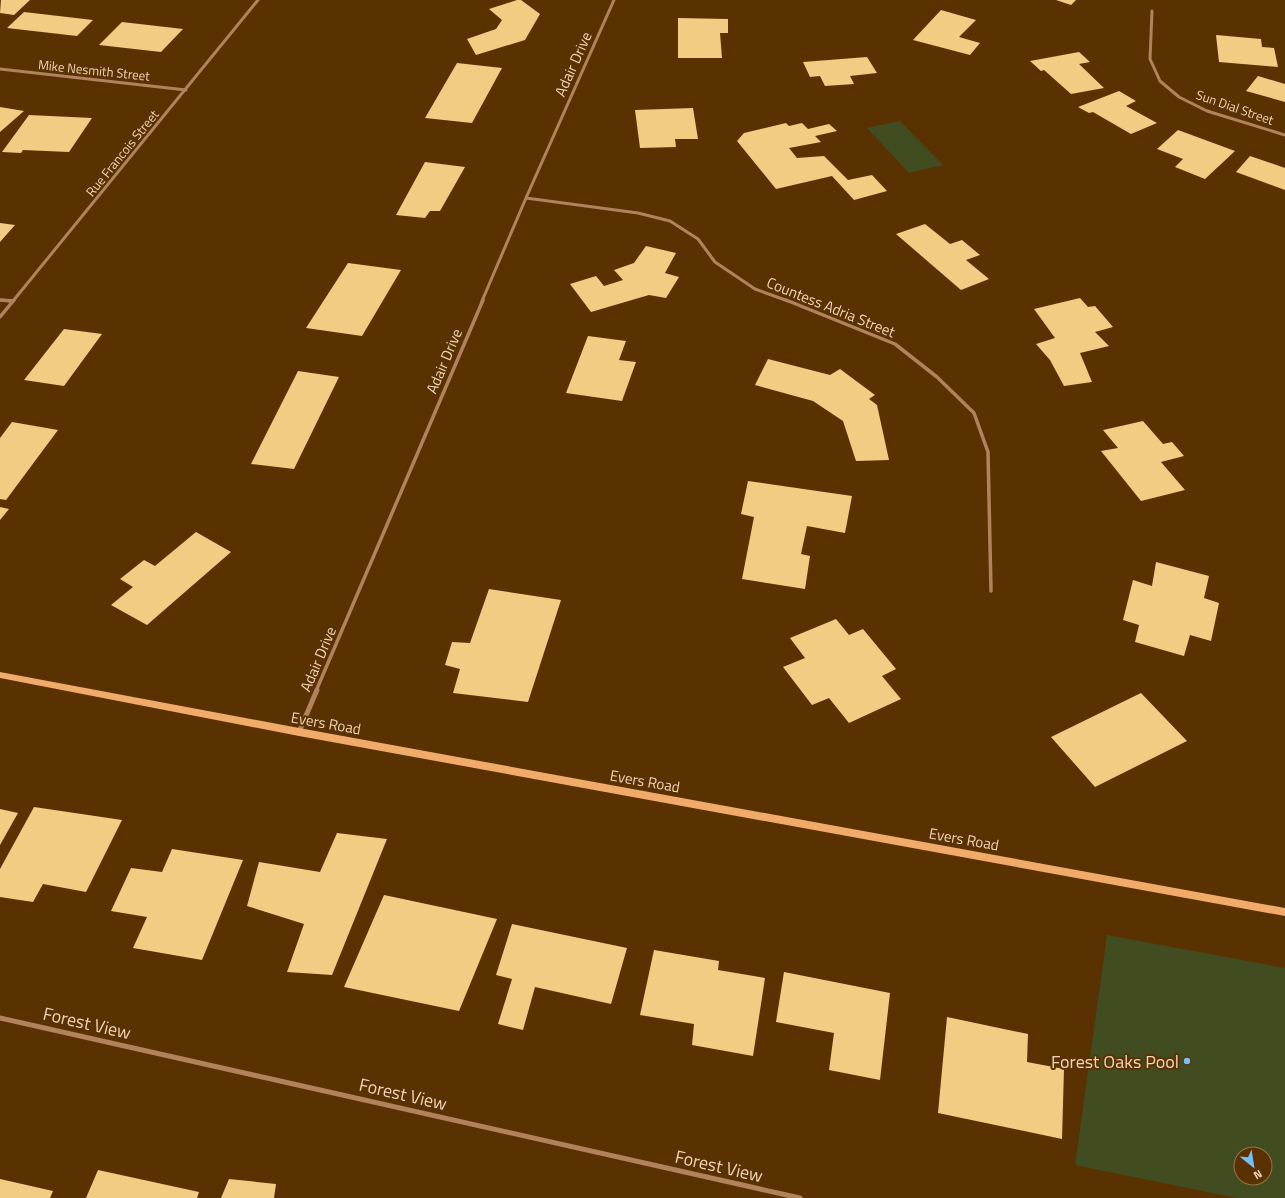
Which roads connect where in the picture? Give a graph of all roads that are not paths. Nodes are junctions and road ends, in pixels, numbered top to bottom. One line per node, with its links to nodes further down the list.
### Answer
1 (258, 0): 5 (street, Rue Francois Street)
2 (614, 0): 7 (street, Adair Drive)
3 (1152, 11): 6 (street, Sun Dial Street)
4 (0, 69): 5 (street, Mike Nesmith Street)
5 (186, 90): 9 (street, Rue Francois Street)
6 (1285, 135)
7 (526, 198): 11 (street, Countess Adria Street); 13 (street, Adair Drive)
8 (0, 300): 9 (street)
9 (13, 301): 10 (street, Rue Francois Street)
10 (0, 317)
11 (991, 591)
12 (0, 675): 13 (main road, Evers Road)
13 (298, 732): 14 (main road, Evers Road)
14 (1285, 912)
15 (0, 1018): 16 (street, Forest View)
16 (800, 1198)

